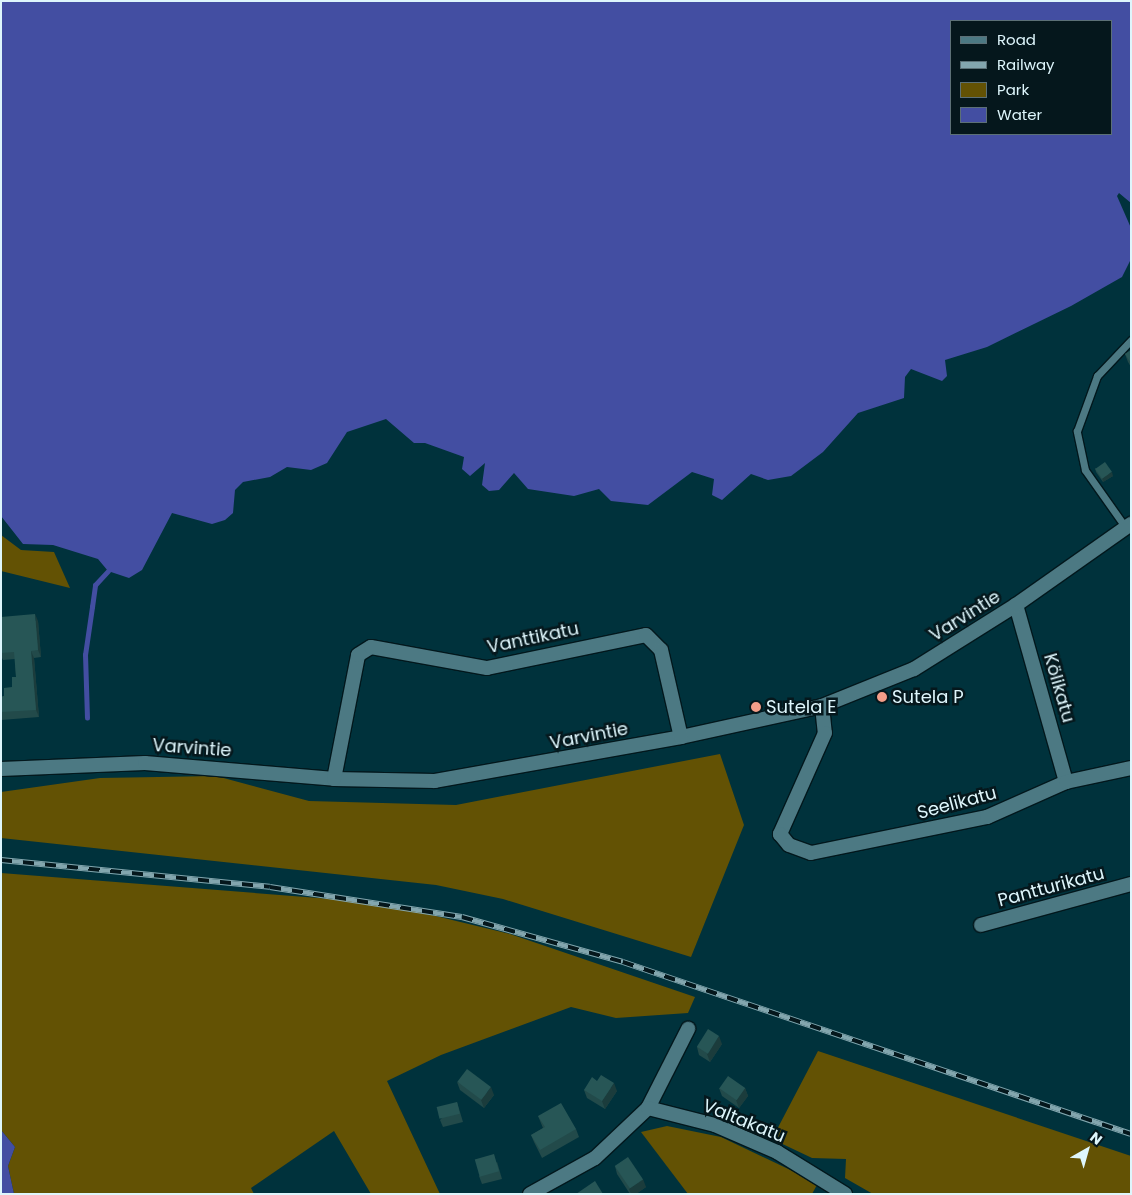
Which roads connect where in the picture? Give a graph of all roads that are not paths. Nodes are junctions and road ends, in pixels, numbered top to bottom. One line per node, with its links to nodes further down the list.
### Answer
1 (1131, 340): 2 (lane)
2 (1128, 526): 3 (street, Varvintie)
3 (1016, 606): 4 (street, Varvintie); 9 (street, Kölikatu)
4 (822, 706): 5 (street, Varvintie); 9 (street, Seelikatu)
5 (681, 737): 8 (street, Varvintie); 8 (street, Vanttikatu)
6 (1131, 768): 9 (street, Seelikatu)
7 (1, 769): 8 (street, Varvintie)
8 (334, 779)
9 (1066, 782)
10 (1131, 884): 11 (street, Pantturikatu)
11 (981, 926)
12 (688, 1030): 13 (street)
13 (648, 1108): 14 (street); 15 (street, Valtakatu)
14 (530, 1194)
15 (845, 1194)

